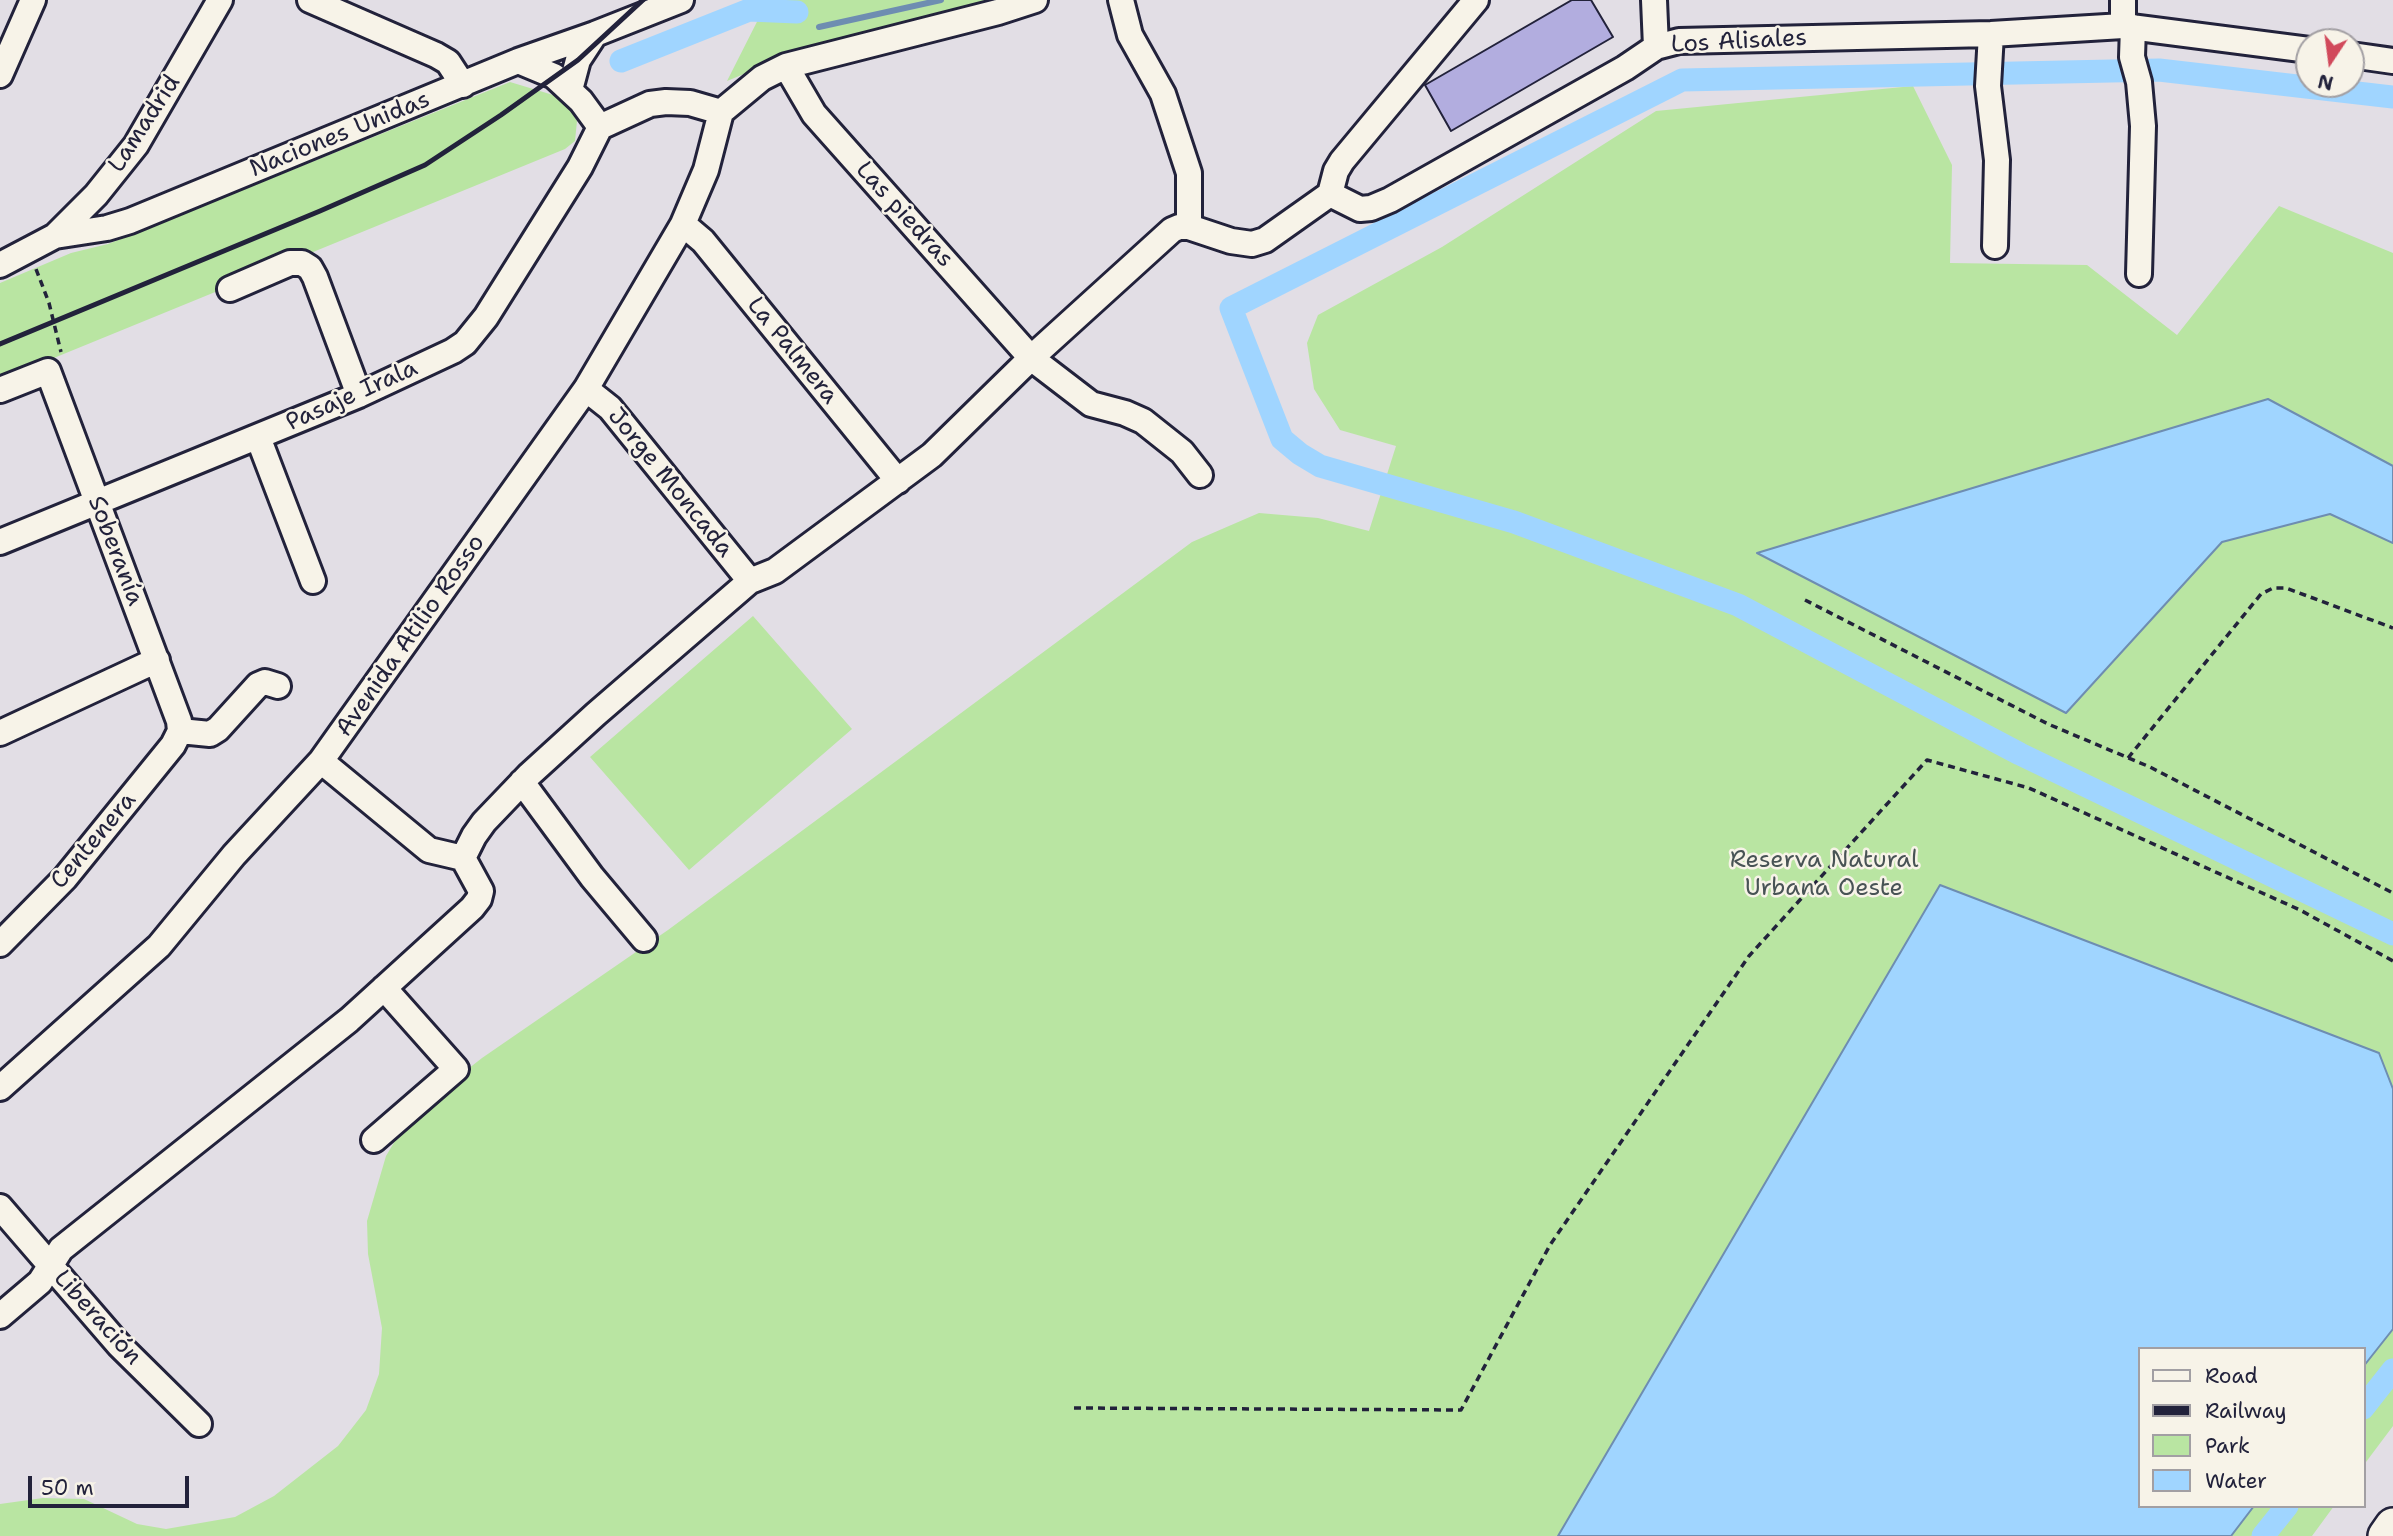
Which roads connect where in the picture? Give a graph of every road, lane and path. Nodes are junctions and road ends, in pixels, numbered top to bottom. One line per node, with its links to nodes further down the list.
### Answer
1 (33, 0): 19 (street)
2 (220, 0): 27 (street, Lamadrid)
3 (310, 0): 20 (street)
4 (681, 0): 11 (street, Naciones Unidas)
5 (1035, 0): 18 (street)
6 (1121, 0): 26 (street)
7 (1476, 0): 24 (street)
8 (1654, 0): 13 (street)
9 (2123, 0): 10 (street)
10 (2128, 27): 12 (street, Los Alisales); 14 (street, Los Alisales); 30 (street)
11 (596, 34): 16 (street, Naciones Unidas); 21 (street)
12 (1991, 34): 13 (street, Los Alisales); 28 (street)
13 (1656, 47): 24 (street, Los Alisales)
14 (2295, 48)
15 (2365, 57): 17 (street)
16 (518, 61): 20 (street, Naciones Unidas); 21 (street)
17 (2393, 61)
18 (786, 66): 22 (street); 33 (street, Las piedras)
19 (0, 75)
20 (463, 85): 27 (street, Naciones Unidas)
21 (570, 90): 23 (street)
22 (721, 112): 23 (street); 25 (street, Avenida Atilio Rosso)
23 (600, 127): 37 (street, Pasaje Irala)
24 (1330, 194): 26 (street)
25 (683, 224): 35 (street, Avenida Atilio Rosso); 40 (street, La Palmera)
26 (1189, 227): 33 (street)
27 (55, 236): 29 (street, Naciones Unidas)
28 (1995, 246)
29 (0, 265)
30 (2139, 274)
31 (41, 281): 34 (path)
32 (230, 289): 37 (street)
33 (1031, 358): 39 (street, Las piedras); 40 (street)
34 (48, 371): 36 (street); 41 (street, Soberanía)
35 (586, 389): 44 (street, Jorge Moncada); 52 (street, Avenida Atilio Rosso)
36 (0, 390)
37 (359, 395): 38 (street, Pasaje Irala)
38 (258, 437): 41 (street, Pasaje Irala); 43 (street)
39 (1200, 475)
40 (898, 481): 44 (street)
41 (96, 502): 42 (street, Pasaje Irala); 47 (street, Soberanía)
42 (0, 542)
43 (313, 581)
44 (750, 581): 53 (street)
45 (1805, 600): 51 (path)
46 (2393, 628): 51 (path)
47 (157, 660): 49 (street, Soberanía); 50 (street)
48 (278, 686): 49 (street)
49 (180, 731): 57 (street, Centenera)
50 (0, 733)
51 (2128, 758): 55 (path)
52 (321, 761): 54 (street); 60 (street, Avenida Atilio Rosso)
53 (522, 782): 54 (street); 56 (street)
54 (463, 858): 59 (street)
55 (2393, 893)
56 (645, 939)
57 (0, 944)
58 (2393, 961): 65 (path)
59 (384, 988): 61 (street); 63 (street)
60 (0, 1087)
61 (374, 1140)
62 (0, 1207): 63 (street, Liberación)
63 (50, 1265): 64 (street); 66 (street, Liberación)
64 (0, 1316)
65 (1074, 1408)
66 (199, 1424)
67 (2393, 1527): 68 (highway)
68 (2386, 1536)

